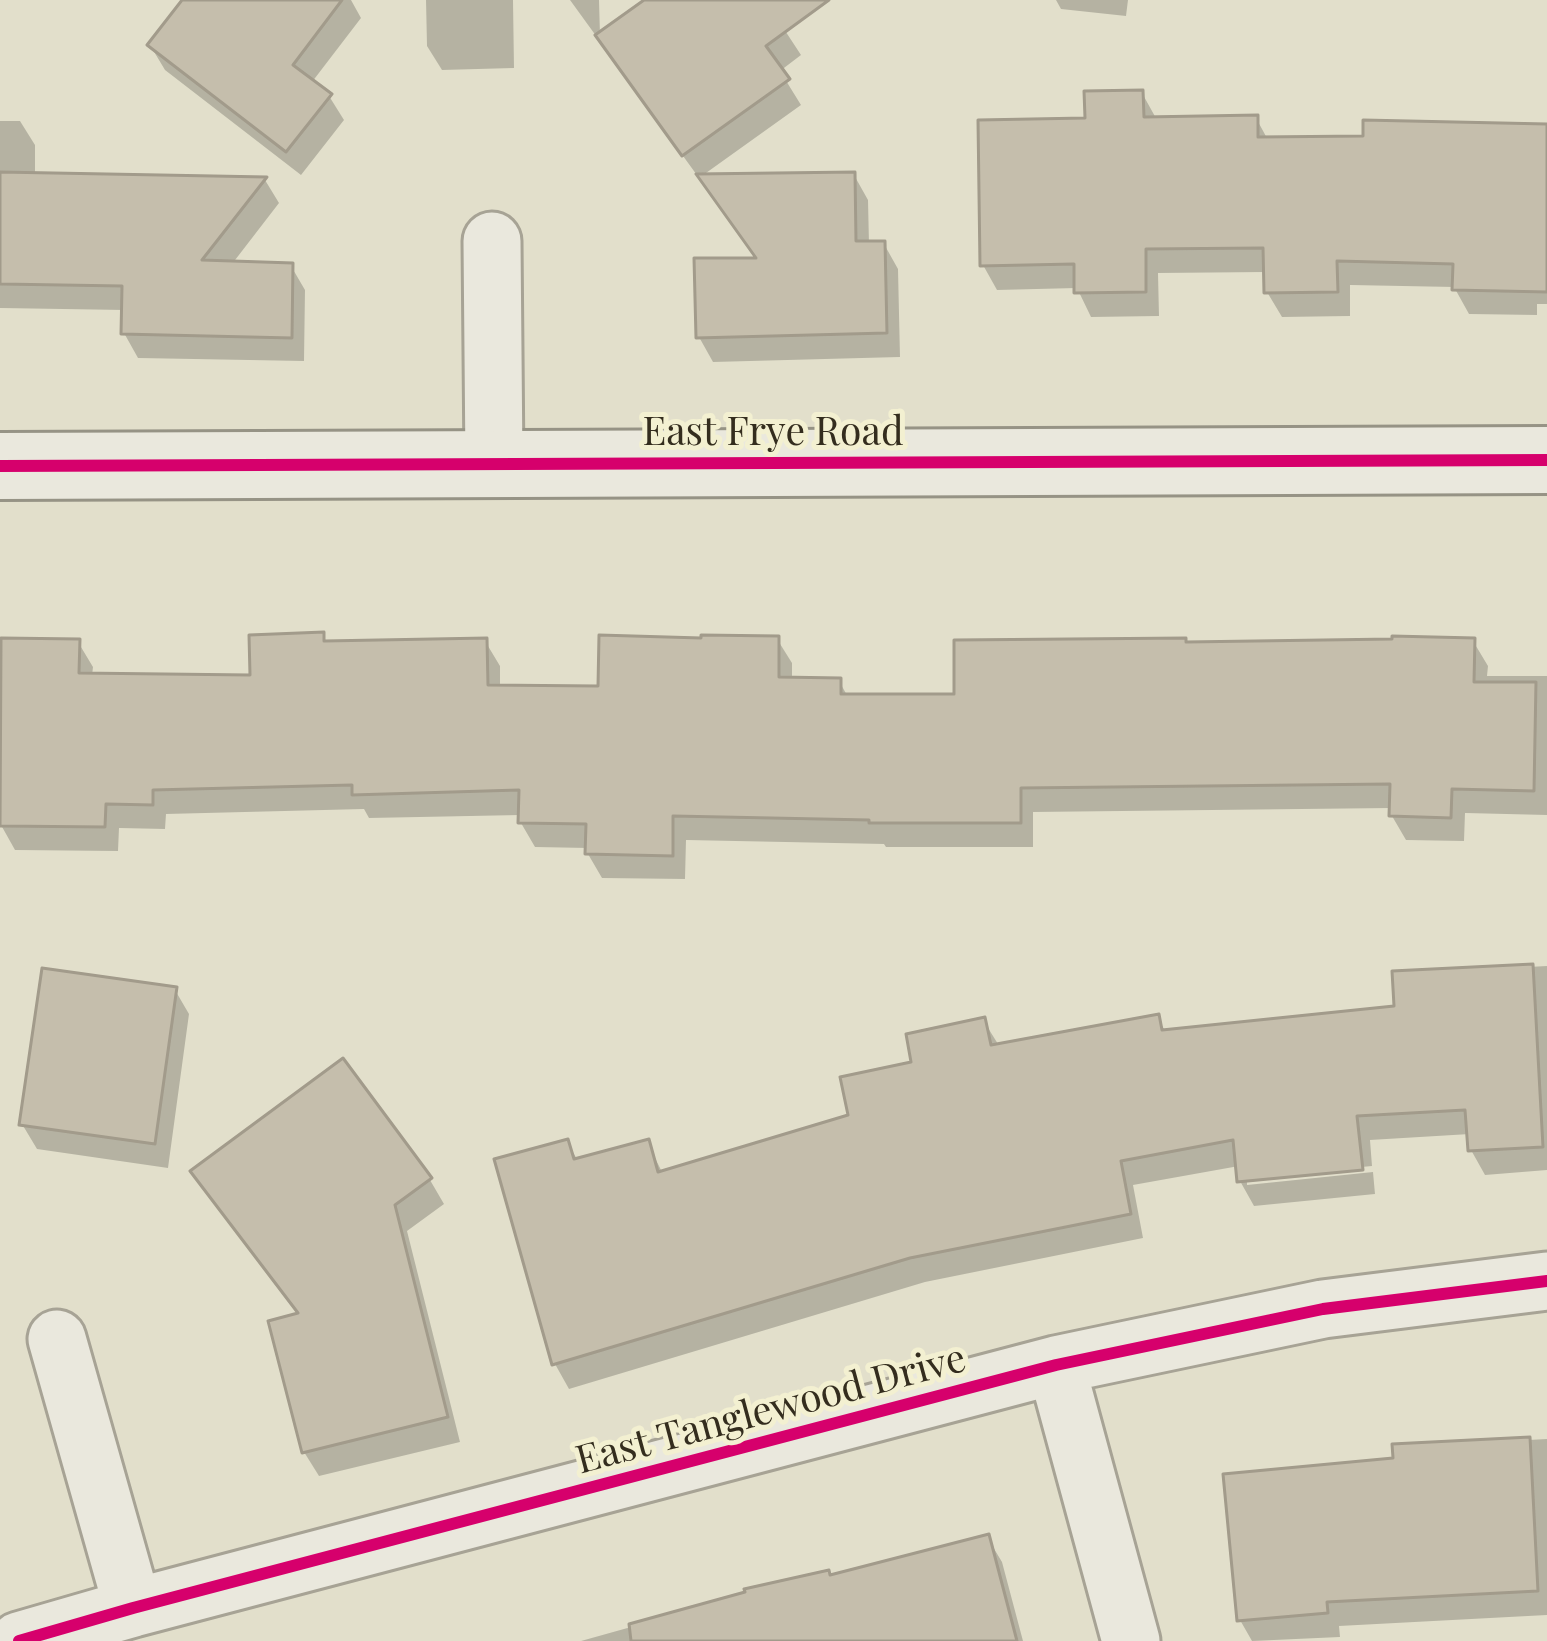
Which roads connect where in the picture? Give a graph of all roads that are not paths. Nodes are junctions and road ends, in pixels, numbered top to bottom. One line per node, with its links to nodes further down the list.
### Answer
1 (492, 241): 3 (street)
2 (1547, 460): 3 (street, East Frye Road)
3 (494, 464): 4 (street, East Frye Road)
4 (0, 466)
5 (1547, 1281): 7 (street, East Tanglewood Drive)
6 (57, 1339): 8 (street)
7 (1057, 1366): 8 (street, East Tanglewood Drive); 10 (street)
8 (134, 1608): 9 (street, East Tanglewood Drive)
9 (19, 1641)
10 (1131, 1641)

